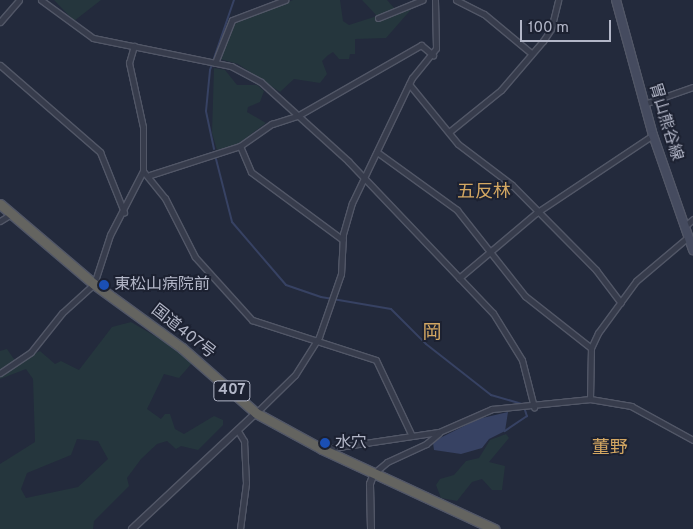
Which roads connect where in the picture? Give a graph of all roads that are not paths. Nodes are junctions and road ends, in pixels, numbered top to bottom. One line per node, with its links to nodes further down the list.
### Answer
1 (19, 0): 10 (street)
2 (41, 0): 11 (street)
3 (285, 0): 14 (street)
4 (422, 0): 9 (street)
5 (435, 0): 13 (street)
6 (456, 0): 12 (street)
7 (558, 0): 12 (street)
8 (616, 0): 18 (main road, 胄山熊谷線)
9 (378, 18)
10 (0, 22)
11 (134, 46): 14 (street); 24 (street)
12 (531, 53): 20 (street)
13 (433, 55): 16 (street); 19 (street)
14 (215, 63): 19 (street)
15 (0, 65): 28 (street)
16 (409, 84): 20 (street); 23 (street)
17 (693, 87): 18 (street)
18 (644, 104): 21 (main road, 胄山熊谷線)
19 (299, 115): 22 (street); 26 (street)
20 (449, 132): 29 (street)
21 (653, 134): 29 (street); 33 (main road, 胄山熊谷線)
22 (240, 146): 25 (street); 35 (street)
23 (377, 152): 26 (street); 37 (street)
24 (143, 172): 25 (street); 28 (street)
25 (150, 175): 41 (street)
26 (363, 179): 35 (street); 38 (street)
27 (0, 204): 30 (highway, 国道407号 / 407)
28 (124, 212): 39 (street)
29 (536, 212): 37 (street); 40 (street)
30 (11, 214): 32 (street); 39 (highway, 国道407号 / 407)
31 (693, 220): 33 (street)
32 (0, 221)
33 (685, 226): 34 (main road, 胄山熊谷線)
34 (688, 237): 36 (main road, 胄山熊谷線); 40 (street)
35 (343, 240): 41 (street)
36 (693, 250)
37 (490, 251): 38 (street); 42 (street)
38 (459, 278): 45 (street)
39 (94, 284): 43 (street); 46 (highway, 国道407号 / 407)
40 (621, 303): 42 (street)
41 (317, 343): 46 (street); 49 (street)
42 (591, 348): 44 (street)
43 (0, 373)
44 (590, 400): 45 (street); 50 (street)
45 (534, 407): 48 (street)
46 (256, 414): 47 (street); 51 (highway, 国道407号 / 407)
47 (238, 431): 53 (street); 54 (street)
48 (439, 432): 49 (street); 52 (street)
49 (412, 436): 51 (street)
50 (693, 440)
51 (322, 449): 52 (highway, 国道407号 / 407)
52 (374, 473): 55 (street); 56 (highway, 国道407号 / 407)
53 (132, 529)
54 (240, 529)
55 (371, 529)
56 (494, 529)

